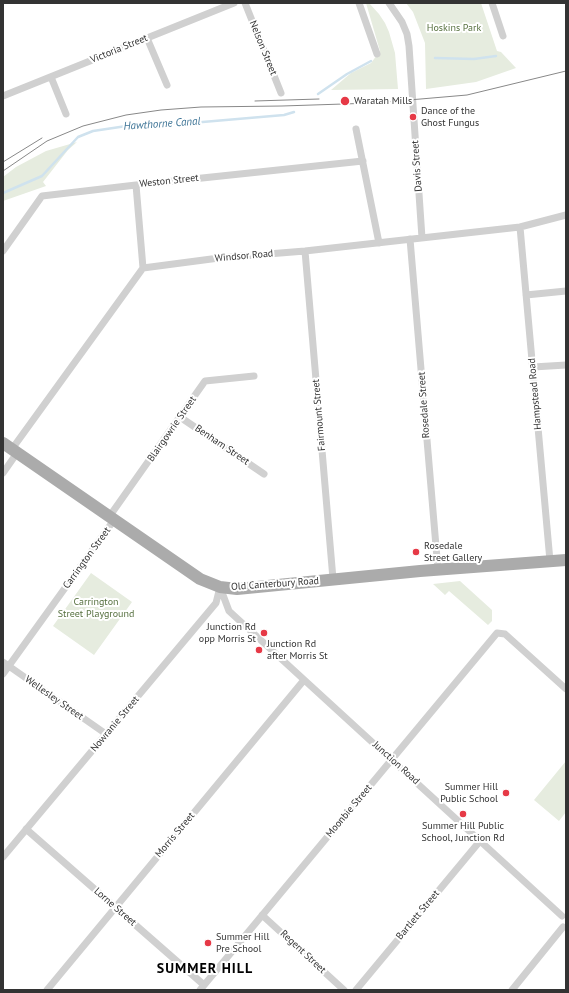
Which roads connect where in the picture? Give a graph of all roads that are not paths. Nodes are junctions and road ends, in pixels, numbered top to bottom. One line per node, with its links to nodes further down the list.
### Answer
1 (234, 3): 7 (street, Victoria Street)
2 (245, 3): 11 (street, Nelson Street)
3 (358, 3): 8 (street)
4 (389, 3): 19 (street, Davis Street)
5 (492, 3): 6 (street)
6 (503, 36)
7 (148, 38): 9 (street, Victoria Street); 10 (street)
8 (377, 54)
9 (51, 77): 12 (street, Victoria Street); 13 (street)
10 (167, 86)
11 (281, 93)
12 (3, 96)
13 (66, 114)
14 (356, 129): 15 (street)
15 (363, 161): 16 (street, Weston Street); 21 (street)
16 (136, 185): 22 (street, Weston Street); 24 (street)
17 (566, 215): 18 (street, Windsor Road)
18 (520, 227): 19 (street, Windsor Road); 26 (street, Hampstead Road)
19 (422, 238): 20 (street, Windsor Road)
20 (410, 239): 21 (street, Windsor Road); 37 (street, Rosedale Street)
21 (379, 242): 23 (street, Windsor Road)
22 (3, 251)
23 (305, 251): 24 (street, Windsor Road); 38 (street, Fairmount Street)
24 (143, 268): 31 (street)
25 (566, 291): 26 (street)
26 (526, 295): 28 (street, Hampstead Road)
27 (566, 365): 28 (street)
28 (533, 367): 36 (street, Hampstead Road)
29 (254, 376): 30 (street, Blairgowrie Street)
30 (180, 417): 33 (street, Benham Street); 34 (street, Blairgowrie Street)
31 (11, 448): 32 (street); 34 (main road, Old Canterbury Road)
32 (3, 473)
33 (264, 474)
34 (112, 519): 39 (main road, Old Canterbury Road); 43 (street, Carrington Street)
35 (566, 560): 36 (main road, Old Canterbury Road)
36 (550, 561): 37 (main road, Old Canterbury Road)
37 (438, 570): 38 (main road, Old Canterbury Road)
38 (333, 580): 39 (main road, Old Canterbury Road)
39 (220, 587): 40 (street, Nowranie Street); 41 (street, Junction Road)
40 (216, 603): 41 (street, Junction Road); 47 (street, Nowranie Street)
41 (229, 611): 45 (street, Junction Road)
42 (3, 662): 43 (street, Wellesley Street)
43 (10, 667): 44 (street, Carrington Street); 47 (street, Wellesley Street)
44 (3, 674)
45 (304, 680): 48 (street, Junction Road); 52 (street, Morris Street)
46 (566, 689): 48 (street, Moonbie Street)
47 (106, 734): 49 (street, Nowranie Street)
48 (392, 760): 50 (street, Junction Road); 53 (street, Moonbie Street)
49 (26, 829): 51 (street, Nowranie Street); 52 (street, Lorne Street)
50 (480, 841): 54 (street, Junction Road); 59 (street, Bartlett Street)
51 (3, 857)
52 (115, 907): 56 (street, Lorne Street); 57 (street, Morris Street)
53 (262, 915): 56 (street, Moonbie Street); 58 (street, Regent Street)
54 (564, 915): 55 (street)
55 (565, 928): 60 (street)
56 (202, 987)
57 (47, 990)
58 (344, 990)
59 (356, 990)
60 (512, 990)

